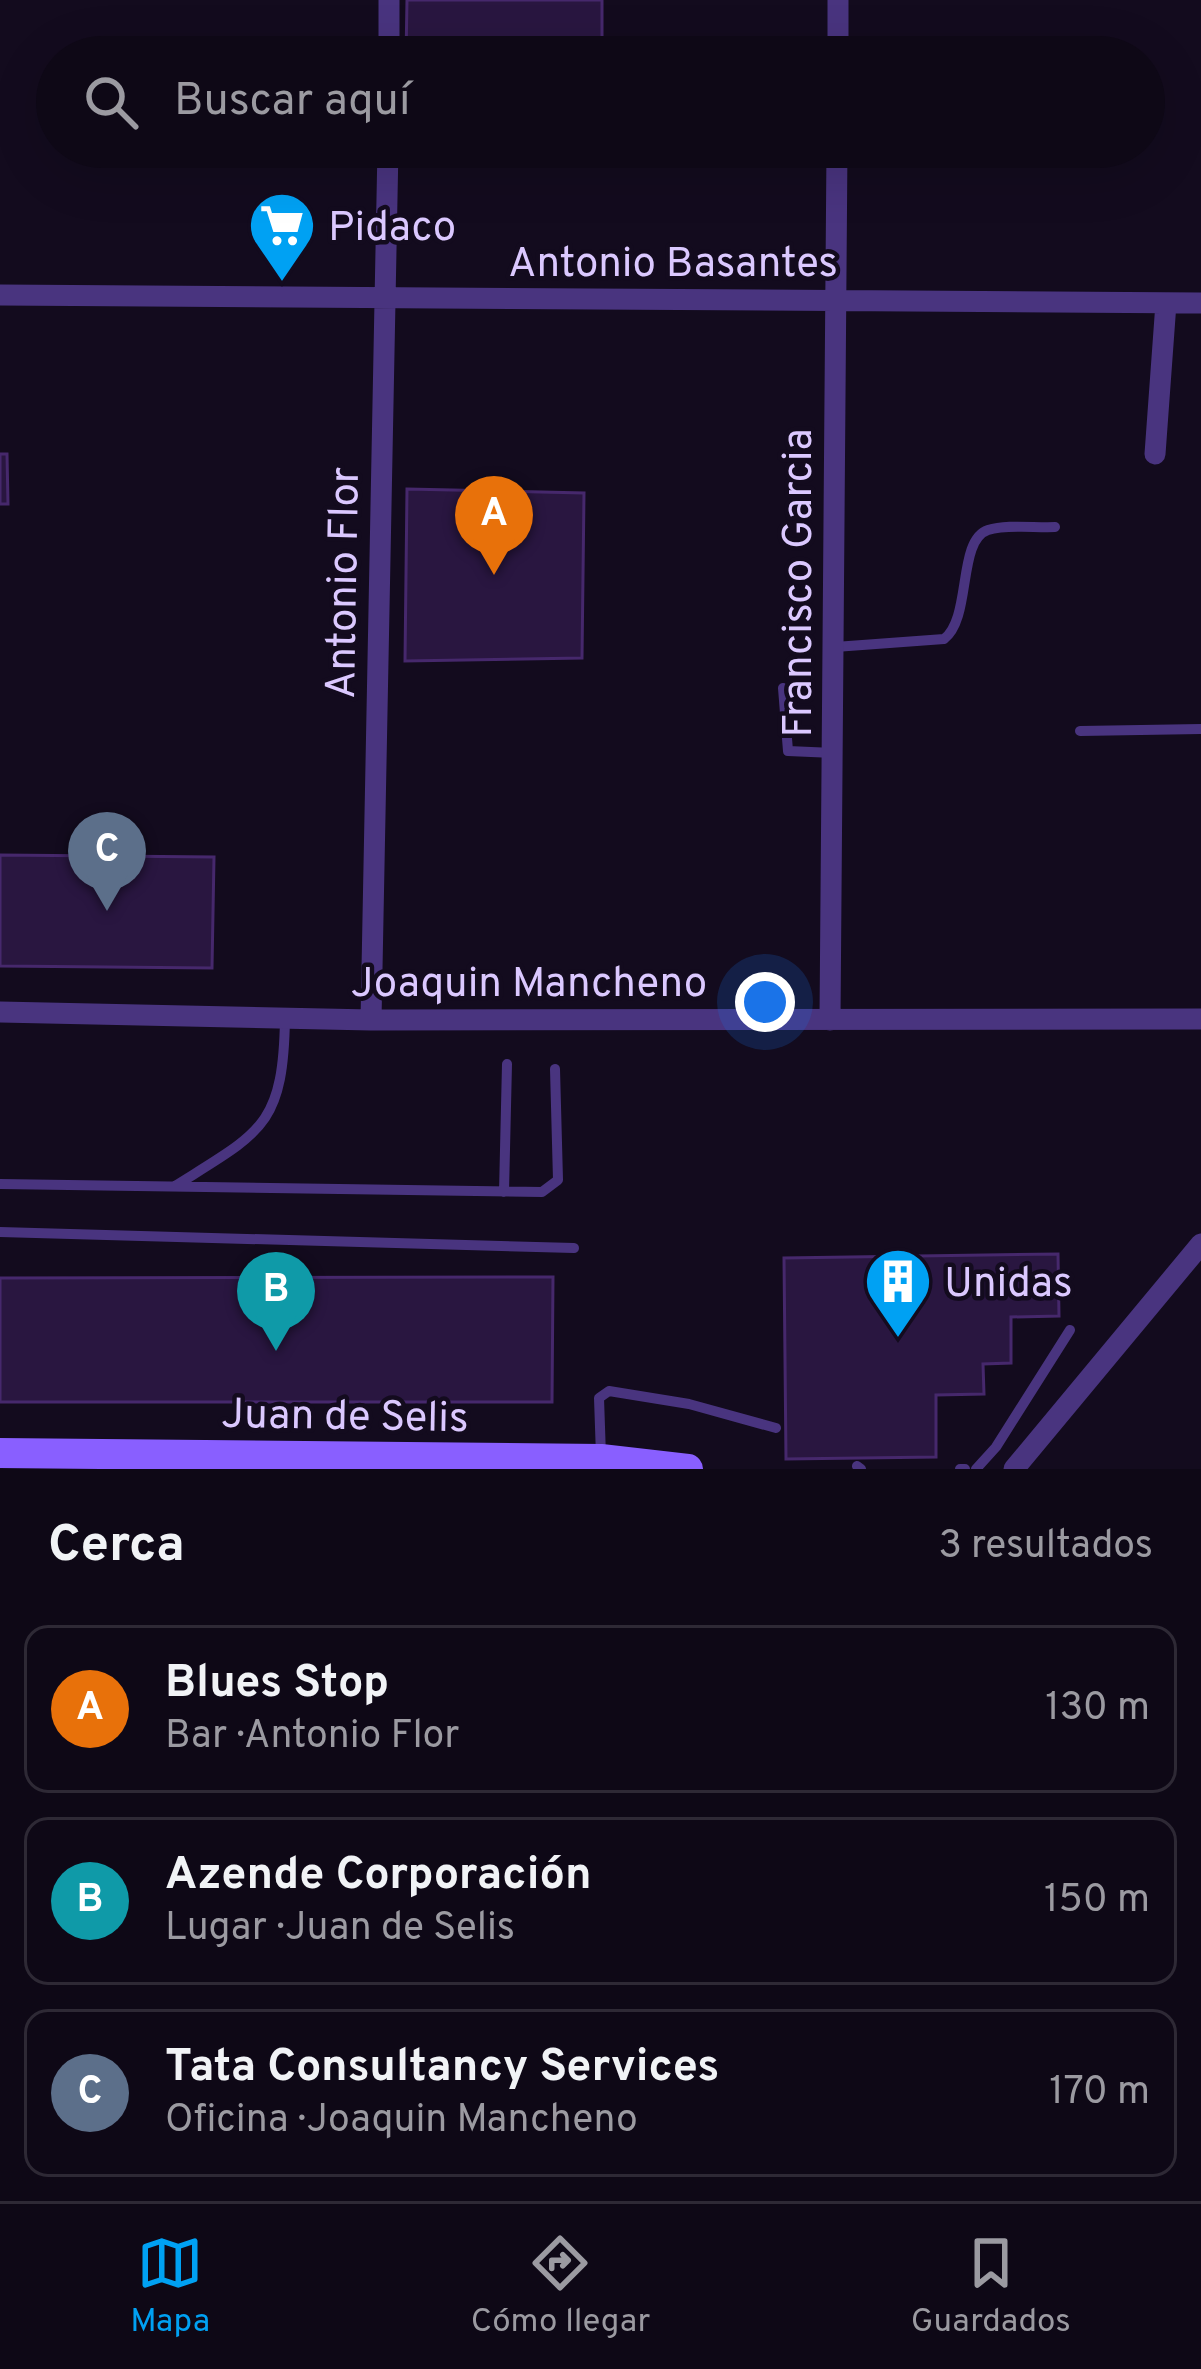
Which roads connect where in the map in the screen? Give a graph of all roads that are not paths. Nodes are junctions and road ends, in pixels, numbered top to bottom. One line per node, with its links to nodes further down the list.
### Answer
1 (389, 0): 3 (street)
2 (838, 0): 4 (street)
3 (389, 36)
4 (838, 36)
5 (388, 168): 8 (street, Antonio Flor)
6 (837, 168): 9 (street, Francisco Garcia)
7 (0, 295): 8 (street, Antonio Basantes)
8 (386, 298): 9 (street, Antonio Basantes); 22 (street, Antonio Flor)
9 (836, 302): 10 (street, Antonio Basantes); 14 (street, Francisco Garcia)
10 (1166, 302): 11 (street, Antonio Basantes); 12 (street)
11 (1201, 303)
12 (1155, 454)
13 (1054, 526): 14 (lane)
14 (835, 646): 18 (street, Francisco Garcia)
15 (783, 688): 18 (lane)
16 (1201, 730): 17 (lane)
17 (1080, 731)
18 (834, 753): 23 (street, Francisco Garcia)
19 (0, 1012): 20 (street, Joaquin Mancheno)
20 (285, 1018): 22 (street, Joaquin Mancheno); 27 (lane)
21 (1201, 1019): 23 (street, Joaquin Mancheno)
22 (371, 1020): 23 (street, Joaquin Mancheno)
23 (830, 1020)
24 (507, 1064): 28 (lane)
25 (555, 1070): 28 (lane)
26 (0, 1184): 27 (lane)
27 (171, 1188): 28 (lane)
28 (504, 1192)
29 (0, 1232): 31 (lane)
30 (1201, 1244): 38 (street)
31 (574, 1248)
32 (1070, 1330): 37 (lane)
33 (776, 1428): 35 (lane)
34 (0, 1453): 35 (main road, Juan de Selis)
35 (602, 1459): 36 (main road, Juan de Selis)
36 (688, 1469)
37 (976, 1469)
38 (1014, 1469)

